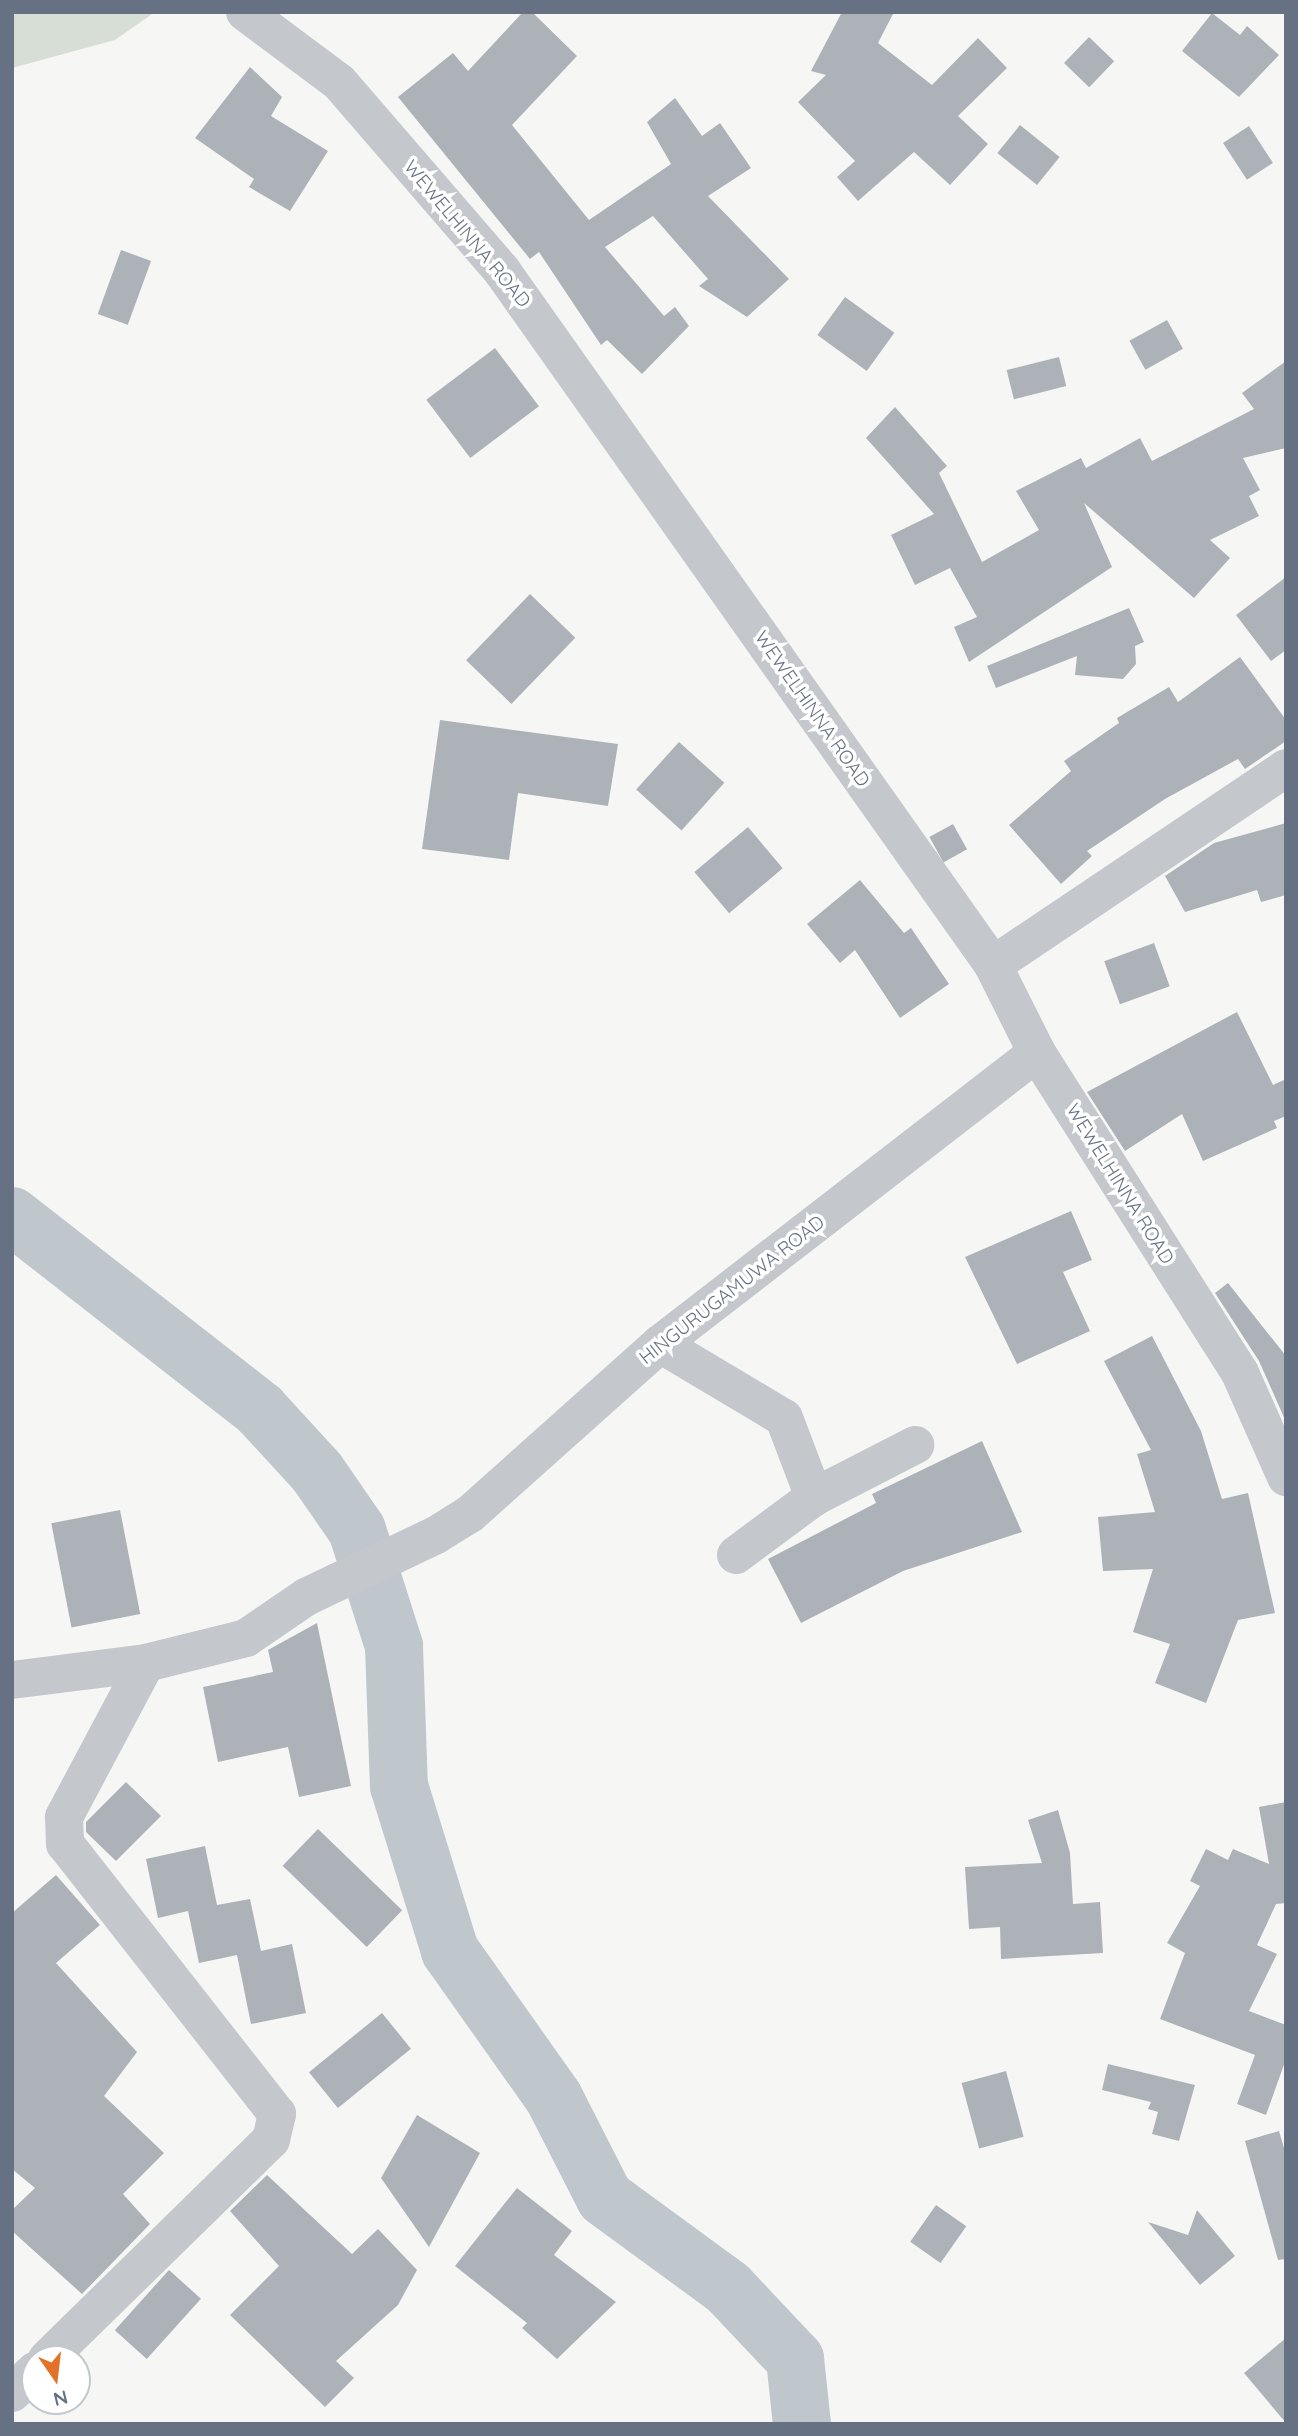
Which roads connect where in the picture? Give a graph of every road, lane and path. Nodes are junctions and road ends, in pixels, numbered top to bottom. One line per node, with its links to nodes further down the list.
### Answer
1 (244, 12): 3 (street, WEWELHINNA ROAD)
2 (1286, 768): 3 (street)
3 (993, 965): 4 (street, WEWELHINNA ROAD)
4 (1037, 1054): 5 (street, HINGURUGAMUWA ROAD); 7 (street, WEWELHINNA ROAD)
5 (660, 1344): 8 (street); 10 (street, HINGURUGAMUWA ROAD)
6 (915, 1445): 8 (street)
7 (1286, 1477)
8 (814, 1497): 9 (street)
9 (736, 1555)
10 (146, 1663): 11 (street); 12 (street)
11 (12, 1680)
12 (61, 2345)

